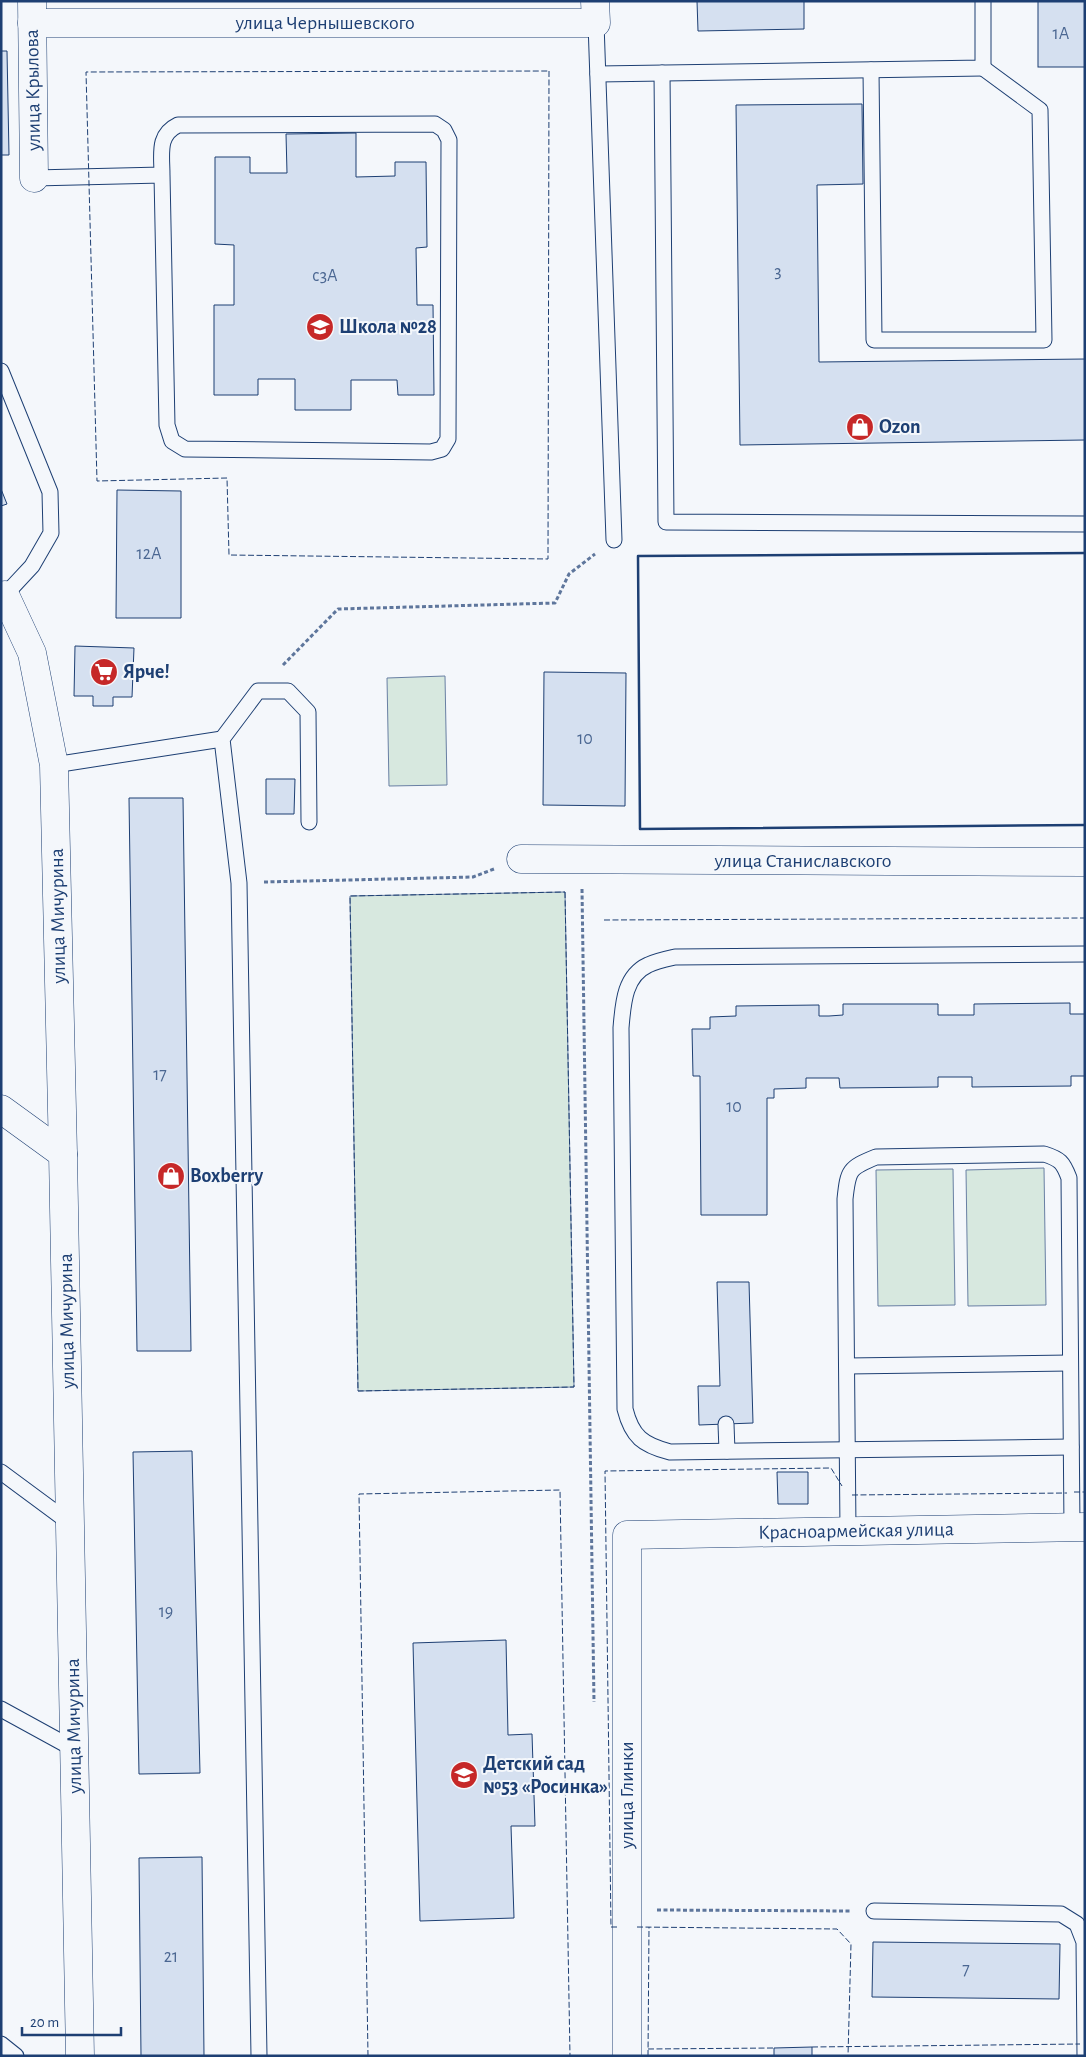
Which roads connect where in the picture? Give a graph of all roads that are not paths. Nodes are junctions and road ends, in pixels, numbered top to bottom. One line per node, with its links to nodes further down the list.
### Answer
1 (983, 1): 4 (lane)
2 (32, 12): 3 (street, улица Чернышевского); 9 (street, улица Крылова)
3 (595, 12): 7 (lane)
4 (983, 68): 5 (lane); 5 (lane)
5 (871, 70): 6 (lane)
6 (662, 73): 7 (lane); 11 (lane)
7 (598, 74): 12 (lane)
8 (162, 174): 8 (lane); 9 (lane)
9 (34, 178)
10 (1, 371): 13 (lane)
11 (1085, 524)
12 (614, 540)
13 (3, 595): 15 (street, улица Мичурина)
14 (222, 739): 15 (lane); 16 (lane); 39 (lane)
15 (54, 765): 21 (street, улица Мичурина)
16 (309, 822)
17 (521, 859): 18 (street, улица Станиславского)
18 (1085, 862)
19 (1085, 954): 27 (lane)
20 (1, 1109): 21 (street)
21 (64, 1154): 29 (street, улица Мичурина)
22 (1070, 1363): 23 (lane); 23 (lane); 25 (lane)
23 (846, 1366): 26 (lane)
24 (726, 1424): 27 (lane)
25 (1071, 1446): 26 (lane); 30 (lane)
26 (848, 1450): 27 (lane); 31 (lane)
27 (727, 1451)
28 (1, 1472): 29 (lane)
29 (70, 1523): 34 (street, улица Мичурина)
30 (1078, 1527): 31 (street, Красноармейская улица)
31 (848, 1531): 32 (street, Красноармейская улица)
32 (627, 1535): 40 (street, улица Глинки)
33 (1, 1709): 34 (lane)
34 (74, 1749): 38 (street, улица Мичурина)
35 (874, 1911): 41 (lane)
36 (1, 2044): 37 (lane)
37 (16, 2056)
38 (80, 2056)
39 (259, 2056)
40 (626, 2056)
41 (1085, 2056)

